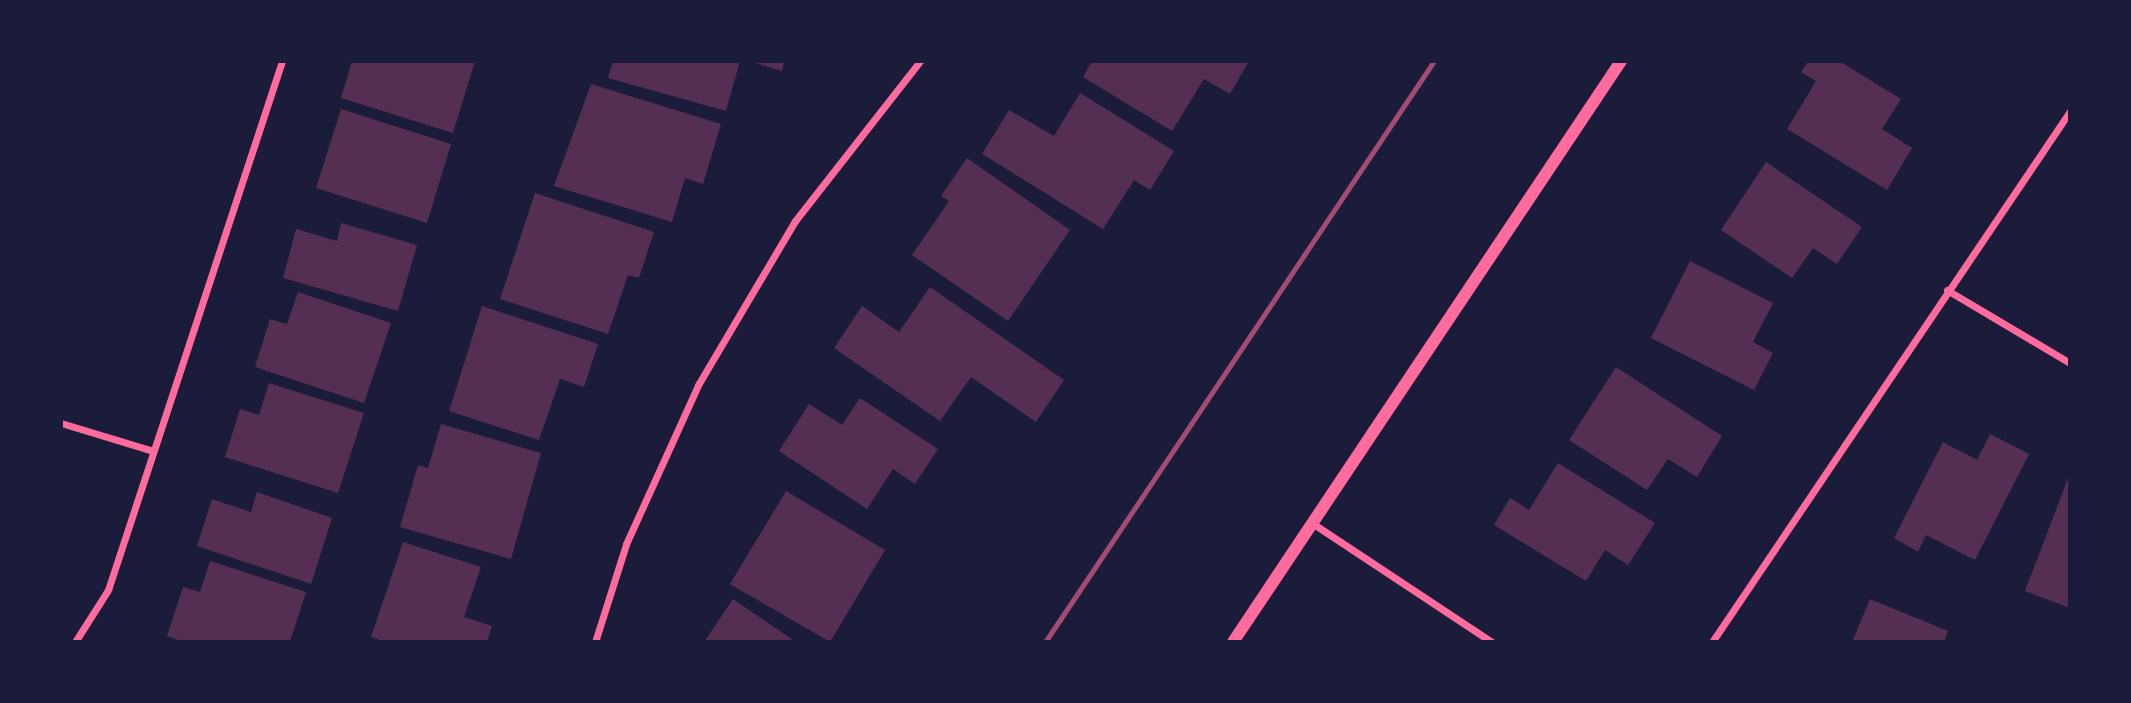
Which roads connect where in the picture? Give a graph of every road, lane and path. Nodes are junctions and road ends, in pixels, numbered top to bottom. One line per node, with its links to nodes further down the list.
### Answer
1 (282, 61): 8 (street)
2 (920, 61): 11 (street)
3 (1621, 61): 9 (street)
4 (2070, 111): 5 (street)
5 (1947, 290): 6 (street); 14 (street)
6 (2070, 363)
7 (61, 423): 8 (street)
8 (153, 451): 10 (street)
9 (1312, 523): 12 (street); 13 (street)
10 (75, 642)
11 (595, 642)
12 (1233, 642)
13 (1492, 642)
14 (1712, 642)

